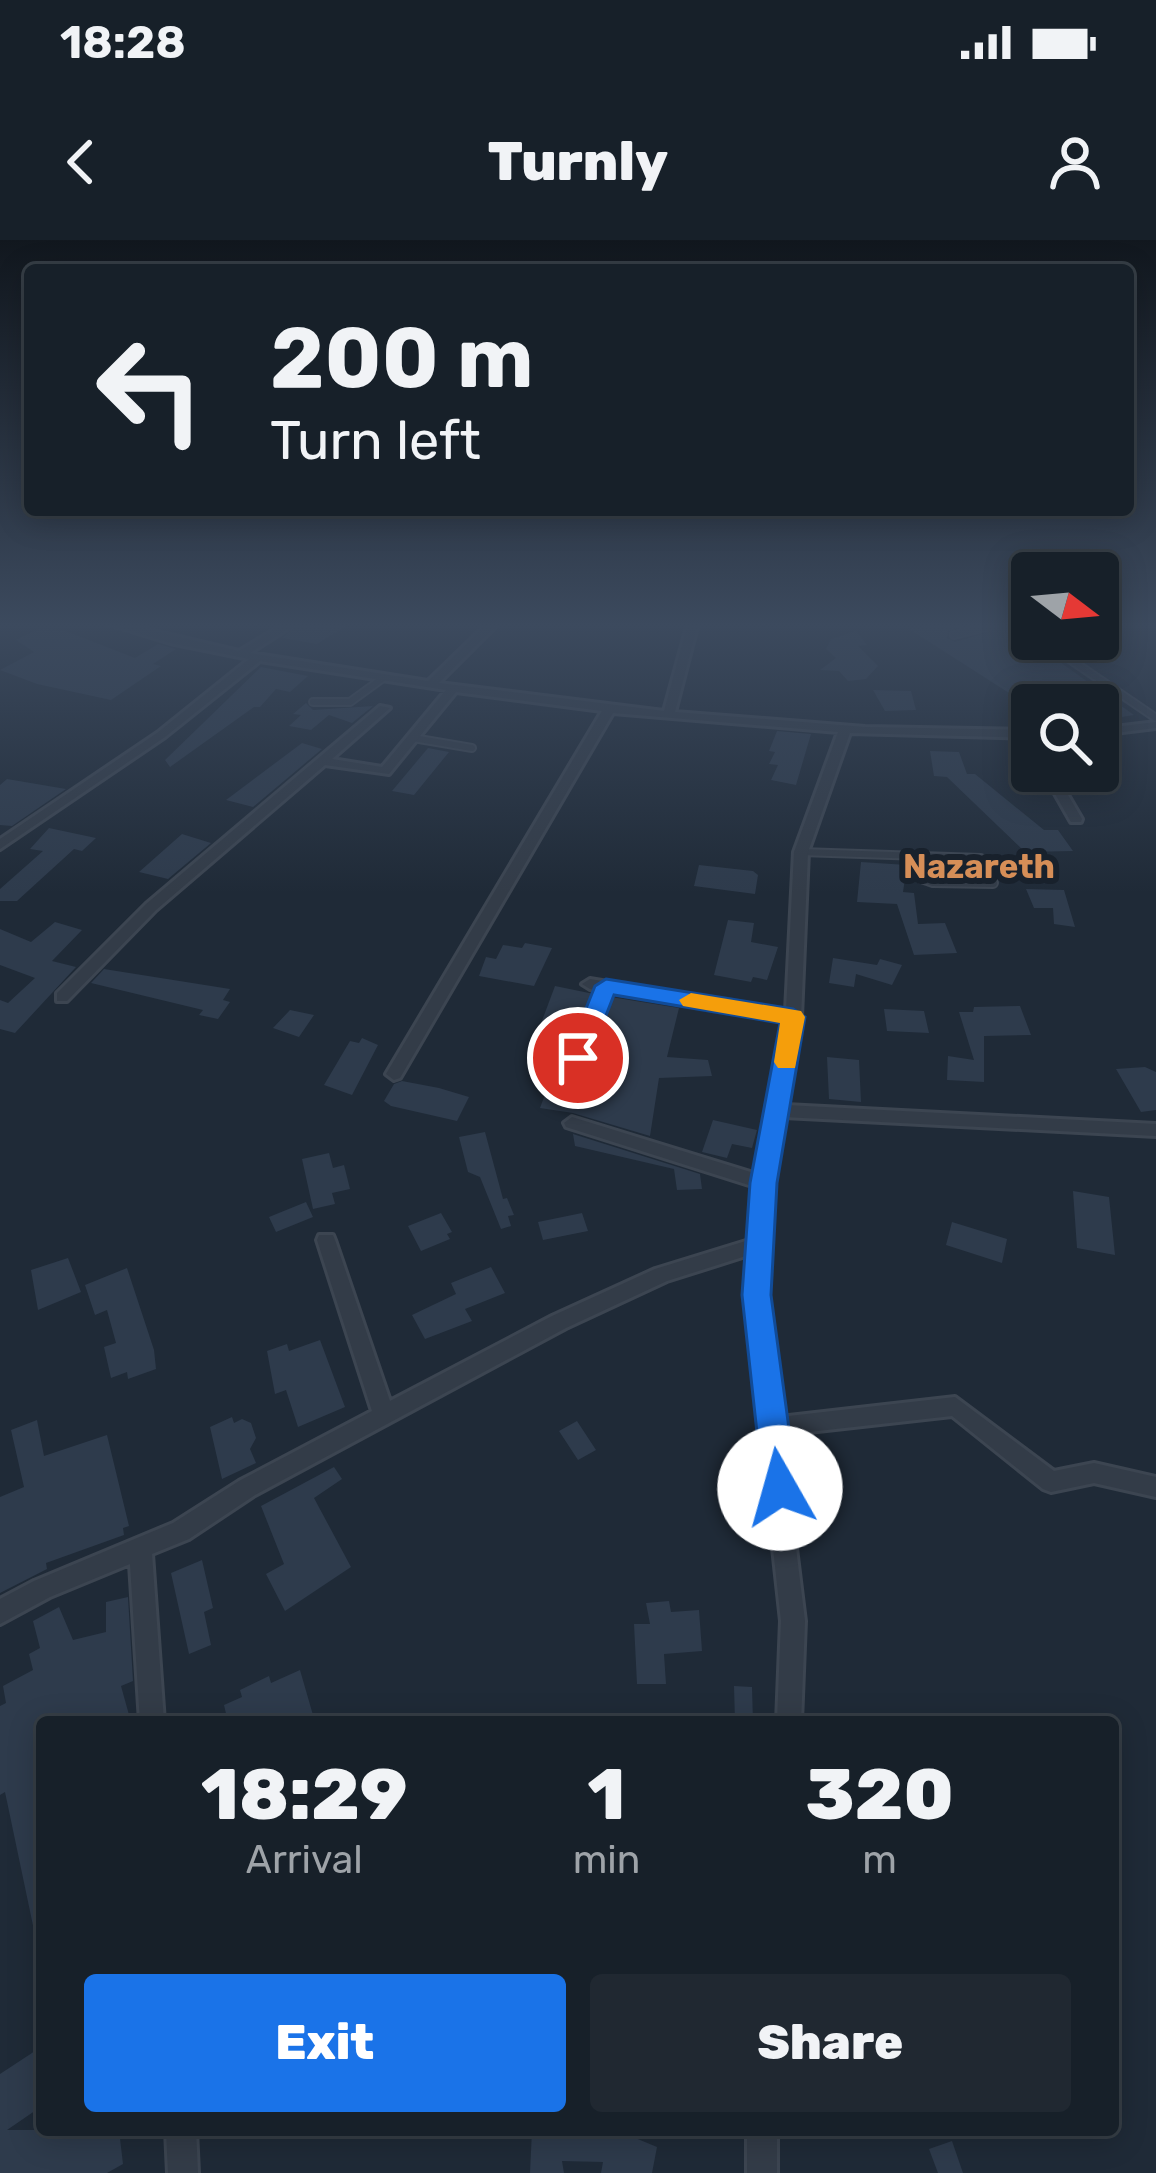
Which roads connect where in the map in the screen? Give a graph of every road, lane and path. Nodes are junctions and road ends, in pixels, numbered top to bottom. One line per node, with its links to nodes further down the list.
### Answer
1 (188, 713): 17 (street)
2 (378, 713): 13 (street)
3 (433, 713): 11 (street)
4 (607, 713): 27 (street)
5 (644, 713): 6 (street)
6 (668, 716): 9 (street)
7 (1156, 721): 8 (street)
8 (1119, 728)
9 (844, 730): 10 (street); 19 (street)
10 (1011, 736)
11 (412, 738): 12 (lane); 13 (street)
12 (472, 748)
13 (323, 761): 24 (street)
14 (1060, 792): 15 (street)
15 (1076, 819)
16 (0, 830): 17 (street)
17 (21, 831): 18 (street)
18 (0, 845)
19 (801, 852): 20 (lane); 25 (street)
20 (912, 855): 21 (lane); 22 (lane)
21 (981, 858)
22 (993, 884)
23 (598, 985): 25 (street); 26 (lane)
24 (62, 997)
25 (793, 1017): 28 (street)
26 (578, 1058)
27 (394, 1074)
28 (776, 1111): 30 (street); 31 (street)
29 (572, 1123): 31 (street)
30 (1156, 1130)
31 (764, 1183): 33 (street)
32 (326, 1240): 34 (street)
33 (758, 1244): 34 (street); 35 (street)
34 (384, 1414): 37 (street)
35 (772, 1427): 36 (street); 40 (street)
36 (1156, 1487)
37 (140, 1548): 38 (street); 39 (street)
38 (0, 1612)
39 (152, 1716)
40 (789, 1716)
41 (181, 2136): 43 (street)
42 (762, 2136): 44 (street)
43 (183, 2173)
44 (762, 2173)

